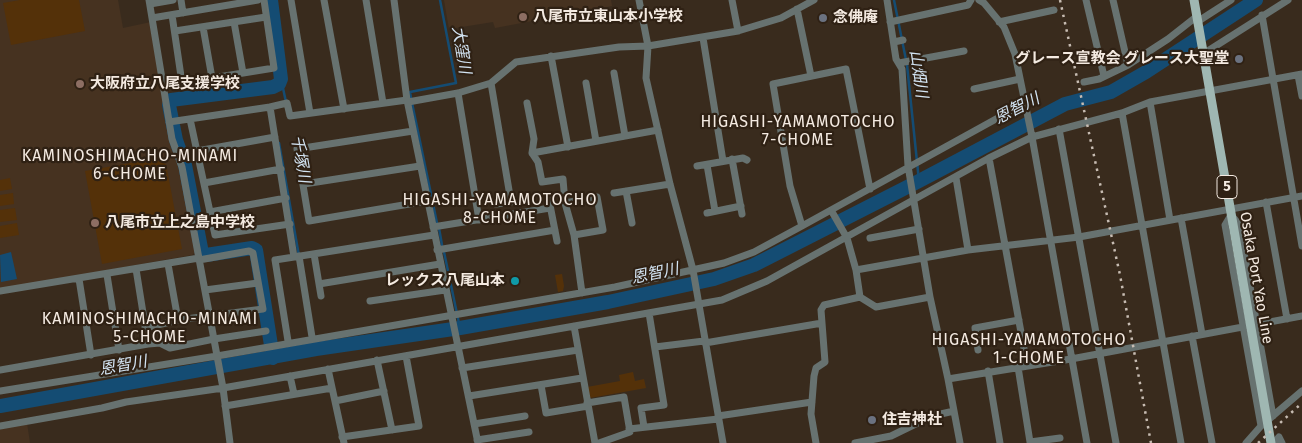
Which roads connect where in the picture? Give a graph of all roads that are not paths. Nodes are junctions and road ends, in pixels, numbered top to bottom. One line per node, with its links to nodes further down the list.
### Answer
1 (173, 0): 21 (street)
2 (181, 0): 26 (street)
3 (257, 0): 22 (street)
4 (264, 0): 29 (street)
5 (291, 0): 69 (street)
6 (324, 0): 68 (street)
7 (366, 0): 66 (street)
8 (394, 0): 62 (street)
9 (639, 0): 39 (street)
10 (732, 0): 37 (street)
11 (814, 0): 23 (street)
12 (887, 0): 32 (street)
13 (946, 0): 24 (street)
14 (971, 0): 24 (street)
15 (979, 0): 34 (street)
16 (1086, 0): 49 (street)
17 (1113, 0): 44 (street)
18 (1194, 0): 31 (main road, Osaka Port Yao Line / 5)
19 (1230, 0): 31 (street)
20 (1288, 0): 27 (street)
21 (149, 2): 30 (street)
22 (226, 3): 26 (street)
23 (797, 9): 37 (street); 48 (street)
24 (947, 9): 32 (street)
25 (1054, 10): 34 (street)
26 (183, 13): 28 (street)
27 (1262, 14): 41 (street); 52 (street)
28 (172, 15): 30 (street); 36 (street)
29 (266, 17): 33 (street); 45 (street)
30 (152, 18): 57 (street)
31 (1197, 19): 41 (main road, Osaka Port Yao Line / 5); 44 (street)
32 (895, 21): 43 (street)
33 (234, 22): 35 (street); 45 (street)
34 (999, 22): 51 (street)
35 (203, 27): 36 (street); 50 (street)
36 (175, 31): 54 (street)
37 (738, 31): 38 (street)
38 (704, 38): 39 (street); 86 (street)
39 (648, 46): 42 (street); 74 (street)
40 (964, 51): 43 (street)
41 (1203, 54): 59 (main road, Osaka Port Yao Line / 5)
42 (552, 56): 55 (street); 80 (street)
43 (903, 63): 88 (street)
44 (1128, 65): 49 (street)
45 (243, 73): 50 (street)
46 (614, 73): 77 (street)
47 (1300, 74): 52 (street); 61 (street)
48 (811, 76): 96 (street); 118 (street)
49 (1104, 76): 53 (street)
50 (212, 78): 54 (street)
51 (1020, 79): 58 (street); 65 (street)
52 (1273, 79): 59 (street); 101 (street)
53 (1084, 82)
54 (182, 83): 57 (street)
55 (491, 83): 60 (street); 106 (street)
56 (586, 84): 79 (street)
57 (163, 86): 72 (street)
58 (974, 89)
59 (1210, 90): 63 (street); 110 (main road, Osaka Port Yao Line / 5)
60 (458, 93): 62 (street); 113 (street)
61 (1302, 96)
62 (408, 101): 66 (street); 75 (street)
63 (1150, 102): 70 (street); 114 (street)
64 (527, 103): 82 (street)
65 (1025, 103): 76 (street); 88 (street)
66 (383, 104): 68 (street)
67 (270, 107): 69 (street); 71 (street); 78 (street)
68 (344, 109): 69 (street)
69 (310, 113)
70 (1122, 113): 73 (street); 117 (street)
71 (190, 119): 72 (street); 81 (street)
72 (171, 122): 135 (street)
73 (1059, 129): 76 (street); 124 (street)
74 (658, 130): 77 (street); 95 (street)
75 (413, 131): 89 (street); 94 (street)
76 (1031, 135): 83 (street); 126 (street)
77 (625, 136): 79 (street)
78 (275, 137): 81 (street); 91 (street)
79 (596, 141): 80 (street)
80 (568, 147): 82 (street)
81 (197, 151): 93 (street)
82 (532, 153): 105 (street)
83 (989, 158): 92 (street); 128 (street)
84 (732, 159): 85 (street); 86 (street); 107 (street)
85 (746, 160)
86 (723, 161): 87 (street)
87 (707, 164): 90 (street); 107 (street)
88 (912, 165): 96 (street); 102 (street)
89 (420, 166): 94 (street); 103 (street)
90 (697, 166)
91 (281, 169): 93 (street); 100 (street)
92 (956, 178): 102 (street); 131 (street)
93 (204, 183): 109 (street)
94 (304, 184): 103 (street)
95 (670, 184): 97 (street); 140 (street)
96 (870, 189): 108 (street)
97 (626, 191): 98 (street); 115 (street)
98 (614, 193)
99 (1302, 196): 101 (street)
100 (286, 198): 109 (street); 116 (street)
101 (1293, 198): 104 (street); 129 (street)
102 (914, 199): 119 (street); 123 (street)
103 (427, 201): 121 (street)
104 (1266, 202): 110 (street); 158 (street)
105 (566, 203): 122 (street); 122 (street)
106 (496, 204)
107 (715, 211): 111 (street)
108 (832, 211): 118 (street); 123 (street)
109 (210, 212): 116 (street)
110 (1231, 212): 112 (street); 162 (main road, Osaka Port Yao Line / 5)
111 (707, 213)
112 (1181, 218): 114 (street); 166 (street)
113 (479, 220): 120 (street); 121 (street)
114 (1170, 220): 117 (street)
115 (632, 223)
116 (290, 224): 133 (street)
117 (1142, 225): 124 (street); 172 (street)
118 (802, 226): 140 (street)
119 (919, 229): 125 (street); 134 (street)
120 (555, 230): 127 (street); 130 (street)
121 (433, 231): 130 (street); 132 (street)
122 (574, 235): 148 (street)
123 (846, 237): 139 (street); 153 (street)
124 (1079, 237): 126 (street); 179 (street)
125 (870, 238)
126 (1050, 240): 128 (street); 183 (street)
127 (557, 241)
128 (1005, 246): 131 (street); 160 (street)
129 (1302, 246)
130 (437, 250): 137 (street)
131 (968, 250): 134 (street)
132 (314, 254): 133 (street); 144 (street)
133 (297, 257): 168 (street); 170 (street)
134 (924, 258): 139 (street); 151 (street)
135 (199, 259): 136 (street); 143 (street); 145 (street)
136 (168, 264): 138 (street); 159 (street)
137 (440, 264): 144 (street); 146 (street)
138 (136, 270): 141 (street); 164 (street)
139 (856, 270): 150 (street)
140 (693, 272): 148 (street); 153 (street)
141 (107, 275): 142 (street); 176 (street)
142 (78, 279): 147 (street); 180 (street)
143 (258, 283): 145 (street); 156 (street)
144 (319, 284): 149 (street)
145 (205, 290): 156 (street)
146 (445, 290): 152 (street); 155 (street)
147 (0, 291)
148 (582, 293): 155 (street)
149 (321, 296)
150 (860, 297): 151 (street); 161 (street)
151 (930, 298): 193 (street)
152 (370, 301)
153 (700, 304): 154 (street); 171 (street)
154 (649, 313): 163 (street); 175 (street)
155 (455, 314): 174 (street); 181 (street)
156 (209, 316): 159 (street); 169 (street)
157 (1302, 316): 158 (street)
158 (1287, 319): 162 (street)
159 (178, 320): 164 (street)
160 (1019, 320): 178 (street); 185 (street)
161 (822, 323): 171 (street); 203 (street)
162 (1250, 324): 166 (street); 208 (street); 212 (street); 233 (main road, Osaka Port Yao Line / 5)
163 (574, 326): 174 (street); 177 (street)
164 (145, 328): 173 (street)
165 (266, 332): 169 (street)
166 (1202, 334): 167 (street)
167 (1192, 336): 172 (street); 231 (street)
168 (312, 337)
169 (214, 339): 173 (street); 181 (street)
170 (288, 341)
171 (705, 342): 175 (street); 209 (street)
172 (1163, 342): 179 (street); 230 (street)
173 (148, 344): 176 (street)
174 (457, 345): 182 (street); 187 (street)
175 (655, 347): 213 (street)
176 (119, 350): 180 (street)
177 (578, 350): 187 (street); 192 (street)
178 (978, 350)
179 (1099, 354): 183 (street); 229 (street)
180 (91, 355): 189 (street)
181 (217, 356): 195 (street); 197 (street)
182 (406, 356): 184 (street); 215 (street)
183 (1072, 359): 185 (street); 228 (street)
184 (377, 360): 188 (street); 198 (street)
185 (1027, 365): 186 (street)
186 (1018, 367): 190 (street); 220 (street)
187 (462, 368): 201 (street)
188 (328, 369): 191 (street); 196 (street)
189 (0, 370)
190 (988, 372): 193 (street); 227 (street)
191 (290, 376): 195 (street); 200 (street)
192 (582, 378): 194 (street); 204 (street)
193 (948, 379): 206 (street)
194 (541, 385): 201 (street); 204 (street)
195 (222, 386): 205 (street); 211 (street)
196 (332, 388): 200 (street); 202 (street)
197 (0, 391)
198 (384, 391): 202 (street); 215 (street)
199 (1302, 391): 208 (street)
200 (294, 394): 205 (street)
201 (469, 396): 210 (street)
202 (335, 401): 218 (street)
203 (812, 402): 209 (street); 224 (street)
204 (587, 404): 214 (street); 222 (street)
205 (225, 406): 221 (street)
206 (954, 411): 225 (street); 226 (street)
207 (525, 416): 210 (street)
208 (1273, 416): 212 (street)
209 (718, 418): 213 (street); 223 (street)
210 (474, 424): 219 (street)
211 (0, 426)
212 (1261, 426): 232 (street)
213 (644, 427): 214 (street)
214 (629, 429): 222 (street)
215 (392, 430): 218 (street)
216 (529, 432): 219 (street)
217 (1060, 438): 220 (street)
218 (343, 440)
219 (478, 441)
220 (1048, 441)
221 (230, 443)
222 (597, 443)
223 (723, 443)
224 (816, 443)
225 (855, 443)
226 (960, 443)
227 (1000, 443)
228 (1087, 443)
229 (1116, 443)
230 (1181, 443)
231 (1212, 443)
232 (1246, 443)
233 (1272, 443): 234 (street)
234 (1282, 443)

